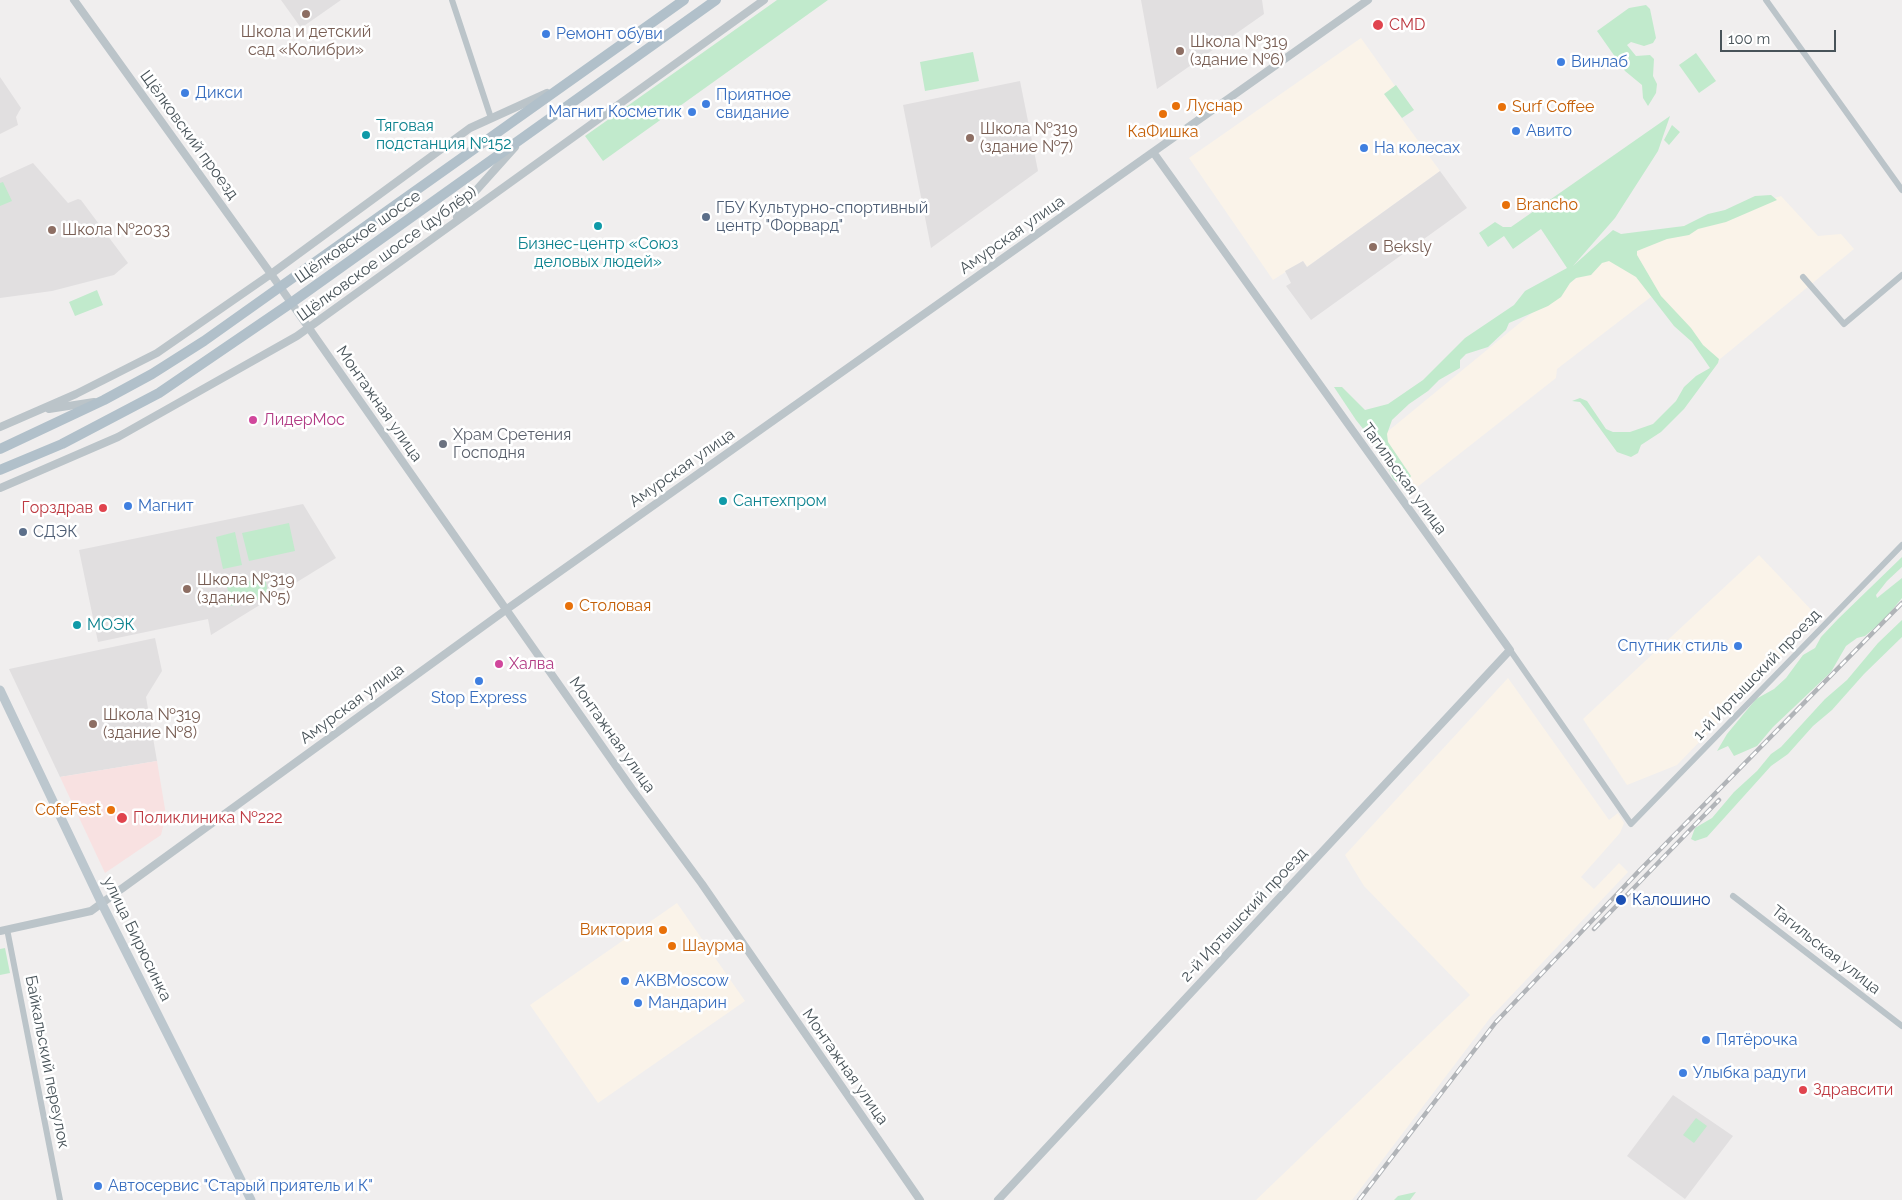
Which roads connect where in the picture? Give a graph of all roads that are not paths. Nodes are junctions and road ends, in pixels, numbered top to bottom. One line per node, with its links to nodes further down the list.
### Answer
1 (74, 0): 14 (street, Щёлковский проезд)
2 (452, 0): 9 (street)
3 (684, 0): 8 (main road, Щёлковское шоссе)
4 (716, 0): 10 (main road, Щёлковское шоссе)
5 (764, 0): 13 (street, Щёлковское шоссе (дублёр))
6 (1368, 0): 11 (street, Амурская улица)
7 (1766, 0): 12 (street)
8 (573, 79): 9 (street); 17 (main road, Щёлковское шоссе)
9 (492, 118): 14 (street)
10 (523, 138): 13 (street); 18 (main road, Щёлковское шоссе)
11 (1152, 152): 27 (street, Амурская улица); 28 (street, Тагильская улица)
12 (1902, 190)
13 (455, 221): 19 (street, Щёлковское шоссе (дублёр))
14 (271, 274): 17 (street, Щёлковский проезд); 21 (street)
15 (1902, 275): 16 (street)
16 (1803, 277)
17 (281, 287): 18 (street, Монтажная улица); 20 (main road, Щёлковское шоссе)
18 (291, 303): 19 (street, Монтажная улица); 24 (main road, Щёлковское шоссе)
19 (309, 328): 25 (street, Щёлковское шоссе (дублёр)); 27 (street, Монтажная улица)
20 (104, 400): 21 (street); 23 (main road, Щёлковское шоссе)
21 (37, 411): 22 (street)
22 (0, 427)
23 (0, 449)
24 (0, 470)
25 (0, 488)
26 (1902, 545): 30 (street, 1-й Иртышский проезд)
27 (507, 609): 32 (street, Амурская улица); 37 (street, Монтажная улица)
28 (1510, 650): 30 (street, Тагильская улица); 38 (street, 2-й Иртышский проезд)
29 (0, 690): 32 (main road, улица Бирюсинка)
30 (1631, 824)
31 (1733, 896): 34 (street, Тагильская улица)
32 (102, 904): 33 (street, Амурская улица); 36 (main road, улица Бирюсинка)
33 (4, 930): 35 (street, Байкальский переулок)
34 (1902, 1026)
35 (60, 1200)
36 (251, 1200)
37 (920, 1200)
38 (998, 1200)

